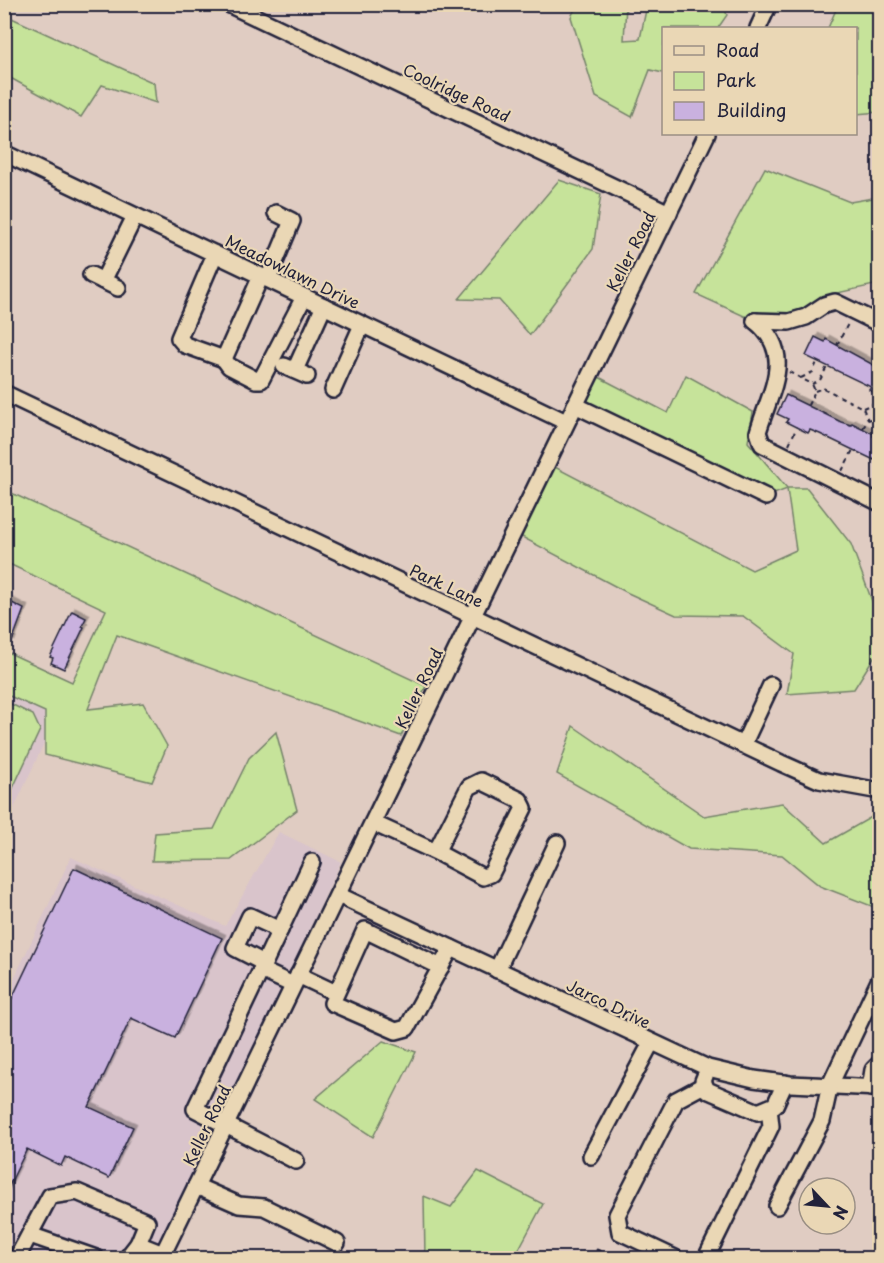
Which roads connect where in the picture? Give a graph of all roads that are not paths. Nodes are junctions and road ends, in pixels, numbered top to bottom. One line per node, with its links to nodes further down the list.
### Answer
1 (228, 4): 7 (street, Coolridge Road)
2 (770, 4): 3 (street)
3 (758, 27)
4 (707, 135): 7 (street, Keller Road)
5 (4, 153): 8 (street, Meadowlawn Drive)
6 (276, 213): 10 (street)
7 (669, 213): 20 (street, Keller Road)
8 (135, 216): 9 (street, Meadowlawn Drive); 11 (street)
9 (215, 254): 10 (street, Meadowlawn Drive); 16 (street)
10 (264, 278): 12 (street, Meadowlawn Drive); 16 (street)
11 (118, 288)
12 (304, 297): 13 (street, Meadowlawn Drive); 16 (street)
13 (324, 306): 15 (street, Meadowlawn Drive); 17 (street)
14 (879, 324): 23 (street)
15 (362, 325): 18 (street); 21 (street, Meadowlawn Drive)
16 (224, 360)
17 (295, 371)
18 (333, 390)
19 (4, 393): 24 (street, Park Lane)
20 (575, 405): 21 (street, Keller Road); 22 (street)
21 (566, 422): 24 (street, Keller Road)
22 (766, 497)
23 (879, 503)
24 (472, 617): 26 (street, Park Lane); 28 (street, Keller Road)
25 (771, 685): 26 (street)
26 (742, 745): 27 (street, Park Lane)
27 (879, 791)
28 (373, 823): 30 (street); 32 (street, Keller Road)
29 (557, 843): 37 (street)
30 (436, 852): 30 (street)
31 (312, 862): 33 (street)
32 (338, 895): 34 (street, Jarco Drive); 39 (street, Keller Road)
33 (280, 930): 35 (street); 35 (street)
34 (451, 948): 36 (street); 37 (street, Jarco Drive)
35 (263, 966): 39 (street); 49 (street)
36 (441, 967): 40 (street); 40 (street)
37 (497, 969): 41 (street, Jarco Drive)
38 (879, 979): 46 (street)
39 (296, 980): 40 (street); 49 (street, Keller Road)
40 (336, 993)
41 (651, 1042): 43 (street, Jarco Drive); 50 (street)
42 (879, 1063): 47 (street)
43 (708, 1068): 44 (street, Jarco Drive); 45 (street)
44 (785, 1083): 46 (street, Jarco Drive); 48 (street)
45 (704, 1085): 48 (street); 61 (street)
46 (830, 1085): 47 (street, Jarco Drive); 53 (street)
47 (875, 1088)
48 (769, 1108): 62 (street)
49 (227, 1124): 51 (street); 52 (street, Keller Road)
50 (591, 1156)
51 (296, 1161)
52 (196, 1186): 55 (street); 57 (street, Keller Road)
53 (777, 1206)
54 (30, 1234): 56 (street); 58 (street); 59 (street)
55 (337, 1243)
56 (138, 1244): 57 (street); 60 (street)
57 (162, 1256)
58 (17, 1258)
59 (96, 1258)
60 (127, 1258)
61 (675, 1258)
62 (706, 1258)

